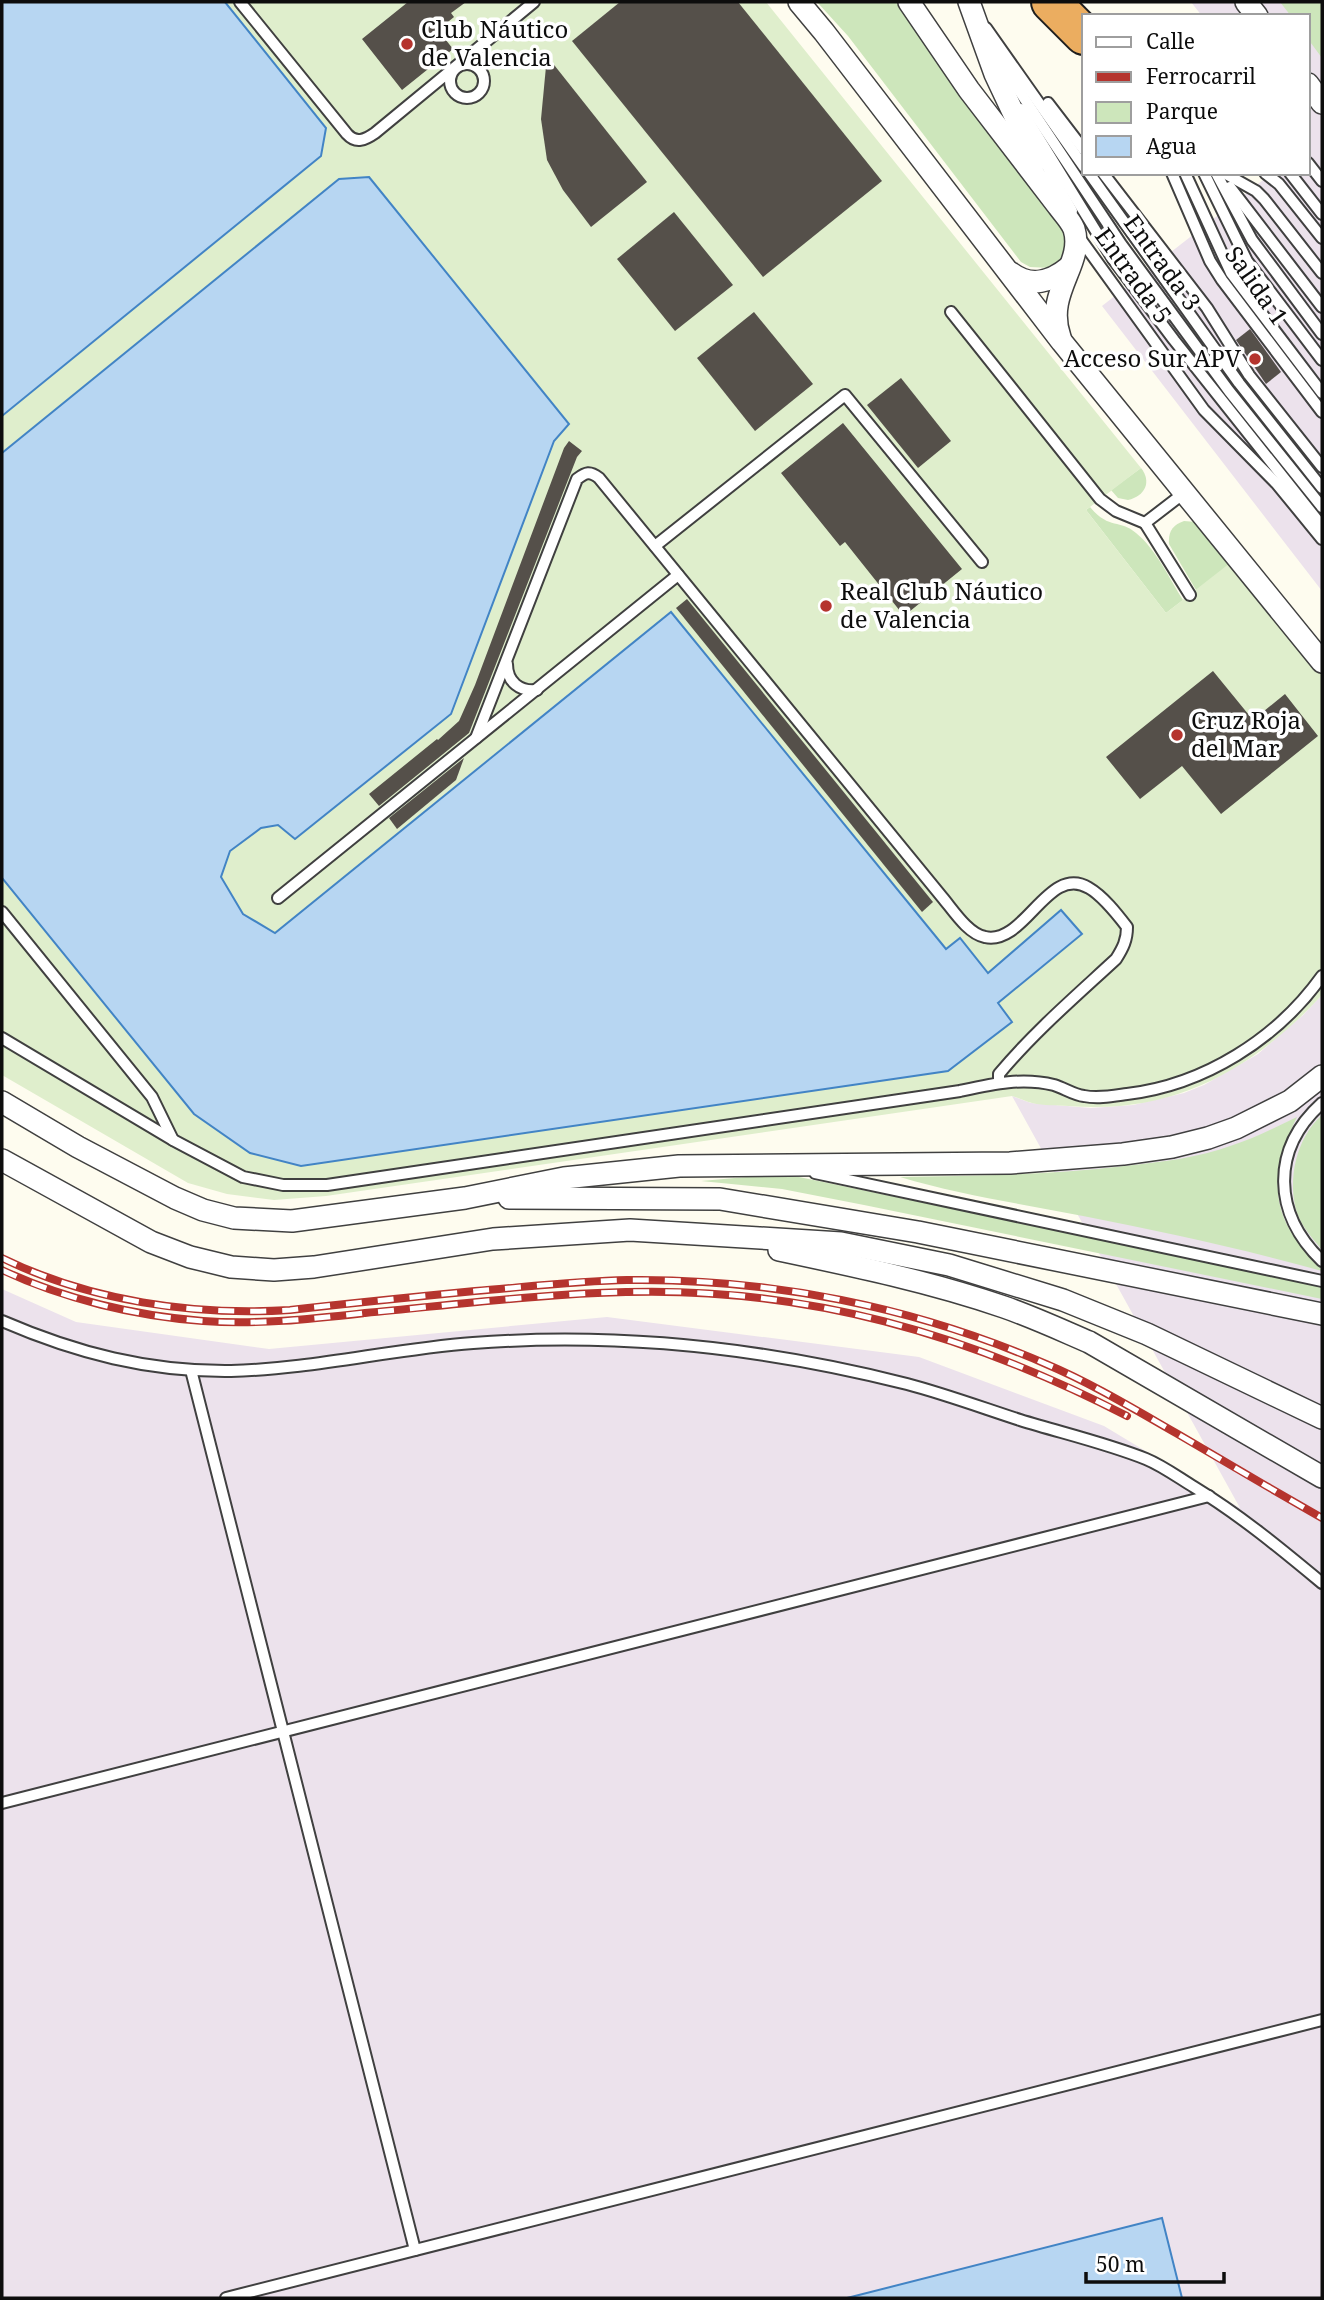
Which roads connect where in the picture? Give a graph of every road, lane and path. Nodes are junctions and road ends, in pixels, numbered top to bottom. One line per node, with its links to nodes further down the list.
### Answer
1 (240, 2): 13 (lane)
2 (534, 2): 11 (lane)
3 (802, 2): 37 (street)
4 (909, 2): 32 (street)
5 (1051, 2): 10 (highway)
6 (1067, 2): 8 (street)
7 (971, 3): 9 (street); 18 (lane); 19 (lane)
8 (1082, 25)
9 (981, 33): 12 (street); 52 (lane, Entrada 3)
10 (1082, 33)
11 (481, 47): 13 (lane); 14 (lane)
12 (991, 63): 16 (street); 54 (lane)
13 (456, 67): 14 (lane); 14 (lane)
14 (482, 71)
15 (1310, 87): 17 (street)
16 (1003, 92): 32 (street); 39 (lane)
17 (1322, 103)
18 (1082, 147)
19 (1082, 164)
20 (1310, 166): 31 (lane)
21 (1090, 175): 50 (lane)
22 (1104, 175): 47 (lane)
23 (1173, 175): 46 (lane, Salida 1)
24 (1186, 175): 45 (lane)
25 (1205, 175): 44 (lane)
26 (1221, 175): 42 (lane)
27 (1222, 175): 40 (lane)
28 (1224, 175): 38 (lane)
29 (1268, 175): 35 (lane)
30 (1292, 175): 33 (lane)
31 (1322, 181)
32 (1058, 206): 34 (street)
33 (1322, 214)
34 (1074, 229): 36 (street); 39 (lane, Entrada 5)
35 (1322, 238)
36 (1069, 267): 37 (street); 43 (street)
37 (1007, 270): 43 (street)
38 (1322, 273)
39 (1111, 281): 55 (lane, Entrada 5)
40 (1322, 307)
41 (951, 312): 53 (lane)
42 (1322, 334)
43 (1062, 342): 51 (street)
44 (1322, 360)
45 (1322, 393)
46 (1322, 412)
47 (1304, 443): 48 (lane); 49 (lane)
48 (1322, 453)
49 (1322, 467)
50 (1322, 488)
51 (1184, 493): 53 (lane); 61 (street)
52 (1322, 508)
53 (1145, 523): 59 (lane)
54 (1322, 526)
55 (1322, 539)
56 (655, 546): 57 (lane); 58 (lane); 60 (lane)
57 (982, 562)
58 (678, 575): 62 (lane); 69 (lane)
59 (1190, 595)
60 (507, 662): 62 (lane); 63 (lane)
61 (1322, 662)
62 (537, 690): 63 (lane)
63 (476, 738): 64 (lane)
64 (278, 898)
65 (2, 912): 72 (lane)
66 (1322, 976): 69 (lane)
67 (2, 1038): 72 (lane)
68 (1322, 1076): 74 (street)
69 (999, 1083): 72 (lane)
70 (1322, 1103): 77 (lane)
71 (2, 1105): 75 (street)
72 (173, 1140)
73 (2, 1160): 76 (street)
74 (778, 1165): 75 (street); 78 (lane)
75 (465, 1198): 79 (street)
76 (709, 1235): 82 (street); 83 (street)
77 (1322, 1262)
78 (1322, 1282)
79 (1322, 1314)
80 (2, 1321): 81 (lane)
81 (191, 1370): 84 (lane); 86 (lane)
82 (1322, 1418)
83 (1322, 1476)
84 (1209, 1496): 85 (lane); 86 (lane)
85 (1322, 1583)
86 (284, 1731): 87 (lane); 89 (lane)
87 (2, 1803)
88 (1322, 2020): 89 (lane)
89 (415, 2250): 90 (lane)
90 (226, 2298)

